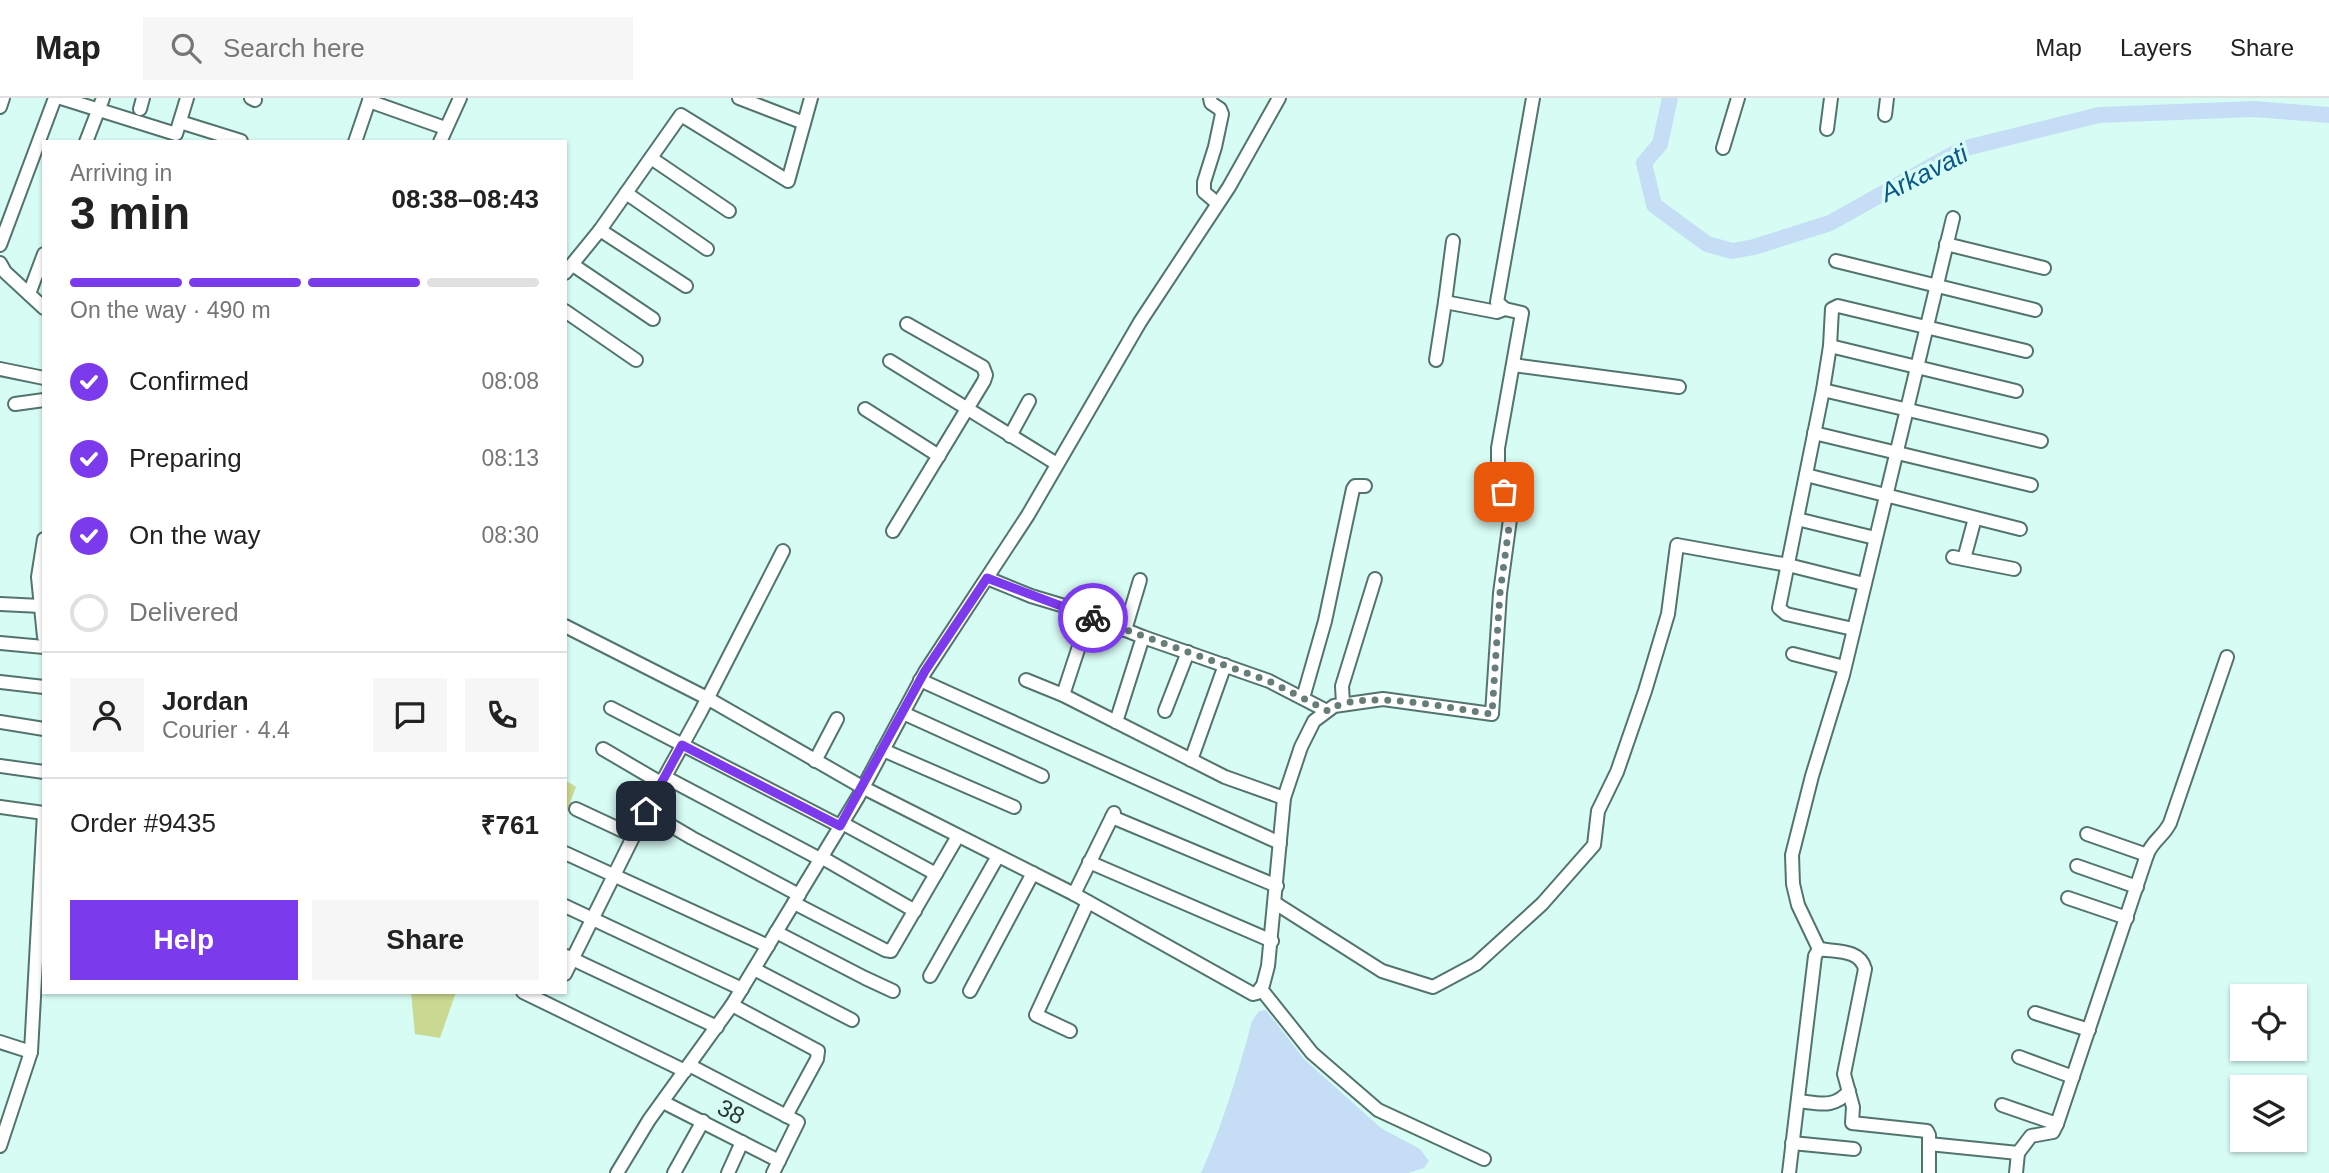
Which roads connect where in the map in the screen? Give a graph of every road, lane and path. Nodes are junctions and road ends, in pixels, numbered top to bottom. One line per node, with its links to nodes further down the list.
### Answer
1 (3, 98): 16 (street)
2 (55, 98): 35 (street)
3 (61, 98): 15 (street)
4 (187, 98): 18 (street)
5 (460, 98): 20 (street)
6 (739, 98): 19 (street)
7 (811, 98): 19 (street)
8 (1210, 98): 29 (street)
9 (1279, 98): 29 (street)
10 (1533, 98): 47 (street)
11 (1738, 98): 26 (street)
12 (1831, 98): 21 (street)
13 (1887, 98): 17 (street)
14 (370, 99): 20 (street); 24 (street)
15 (100, 104): 18 (street); 22 (street)
16 (0, 107)
17 (1885, 115)
18 (180, 122): 23 (street)
19 (804, 122): 27 (street)
20 (445, 128): 25 (street)
21 (1828, 129)
22 (87, 140)
23 (238, 140)
24 (356, 140)
25 (441, 140)
26 (1723, 148)
27 (651, 158): 28 (street); 30 (street)
28 (626, 193): 32 (street); 36 (street)
29 (1217, 203): 76 (street)
30 (729, 211)
31 (1953, 218): 34 (street)
32 (600, 230): 41 (street); 42 (street)
33 (1453, 241): 45 (street)
34 (1947, 244): 39 (street); 43 (street)
35 (0, 245)
36 (707, 249)
37 (42, 259): 44 (street)
38 (1836, 261): 43 (street)
39 (2044, 268)
40 (2, 269): 44 (street)
41 (569, 269): 50 (street)
42 (686, 286)
43 (1936, 286): 48 (street); 52 (street)
44 (29, 294): 46 (street)
45 (1445, 302): 47 (street); 56 (street)
46 (42, 306)
47 (1505, 309): 58 (street)
48 (2035, 310)
49 (567, 312): 55 (street)
50 (653, 319)
51 (907, 324): 69 (street)
52 (1926, 326): 53 (street); 54 (street); 59 (street)
53 (1830, 346): 59 (street); 63 (street)
54 (2025, 351)
55 (636, 360)
56 (1436, 360)
57 (890, 361): 69 (street)
58 (1513, 365): 62 (street); 116 (street)
59 (1916, 368): 64 (street); 70 (street)
60 (0, 369): 61 (street)
61 (42, 378)
62 (1679, 387)
63 (1823, 390): 70 (street); 71 (street)
64 (2016, 391)
65 (42, 400): 67 (street)
66 (1030, 401): 72 (street)
67 (15, 404)
68 (866, 409): 75 (street)
69 (967, 409): 72 (street); 75 (street)
70 (1906, 409): 73 (street); 74 (street)
71 (1814, 433): 74 (street); 77 (street)
72 (1010, 436): 76 (street)
73 (2042, 441)
74 (1895, 453): 78 (street); 80 (street)
75 (939, 456): 84 (street)
76 (1057, 464): 90 (street)
77 (1806, 474): 80 (street); 82 (street)
78 (2031, 485)
79 (1365, 486): 115 (street)
80 (1885, 496): 81 (street); 85 (street)
81 (1975, 518): 83 (street); 89 (street)
82 (1797, 519): 85 (street); 88 (street)
83 (2020, 529)
84 (893, 531)
85 (1875, 538): 93 (street)
86 (783, 551): 114 (street)
87 (42, 552): 95 (street)
88 (1788, 565): 93 (street); 99 (street); 162 (street)
89 (2014, 569)
90 (987, 578): 97 (street); 109 (street)
91 (1375, 579): 116 (street)
92 (1140, 580): 100 (street)
93 (1864, 584): 99 (street)
94 (0, 604): 95 (street)
95 (41, 606): 96 (street)
96 (42, 616)
97 (1089, 616): 100 (street); 113 (street)
98 (567, 627): 114 (street)
99 (1853, 629): 108 (street)
100 (1125, 630): 101 (street)
101 (1143, 637): 104 (street); 123 (street)
102 (0, 643): 103 (street)
103 (42, 648)
104 (1188, 652): 107 (street); 118 (street)
105 (1793, 654): 108 (street)
106 (2227, 657): 148 (street)
107 (1225, 665): 115 (street); 128 (street)
108 (1844, 667): 170 (street)
109 (920, 680): 120 (street); 145 (street)
110 (1026, 680): 113 (street)
111 (0, 682): 112 (street)
112 (42, 687)
113 (1063, 695): 123 (street)
114 (707, 698): 125 (street); 129 (street)
115 (1303, 698): 119 (street)
116 (1343, 704): 119 (street)
117 (611, 708): 125 (street)
118 (1164, 711)
119 (1328, 711): 135 (street)
120 (903, 713): 127 (street); 132 (street)
121 (837, 719): 129 (street)
122 (0, 722): 124 (street)
123 (1116, 722): 128 (street)
124 (42, 729)
125 (682, 745): 133 (street); 141 (street)
126 (603, 749): 133 (street)
127 (883, 750): 134 (street); 137 (street)
128 (1191, 760): 135 (street)
129 (815, 761): 134 (street)
130 (0, 766): 131 (street)
131 (42, 772)
132 (1042, 776)
133 (663, 780): 139 (street); 150 (street)
134 (862, 787): 141 (street); 144 (street)
135 (1284, 798): 145 (street)
136 (0, 807): 140 (street)
137 (1014, 807)
138 (576, 809): 143 (street)
139 (646, 811): 143 (street); 160 (street)
140 (42, 813)
141 (841, 825): 150 (street); 154 (street)
142 (2087, 834): 148 (street)
143 (634, 836): 155 (street)
144 (958, 836): 149 (street); 154 (street)
145 (1280, 849): 156 (street)
146 (42, 850): 187 (street)
147 (567, 854): 155 (street)
148 (2147, 855): 157 (street)
149 (998, 856): 153 (street); 173 (street)
150 (821, 858): 160 (street); 164 (street)
151 (1089, 862): 156 (street); 158 (street); 168 (street)
152 (2077, 866): 157 (street)
153 (1033, 873): 158 (street); 176 (street)
154 (936, 874): 164 (street)
155 (614, 876): 165 (street); 169 (street)
156 (1277, 886): 162 (street)
157 (2137, 887): 166 (street)
158 (1073, 894): 161 (street)
159 (2068, 898): 166 (street)
160 (796, 899): 164 (street); 167 (street)
161 (1088, 902): 177 (street); 185 (street)
162 (1275, 903): 168 (street)
163 (567, 907): 165 (street)
164 (915, 911)
165 (593, 918): 171 (street); 174 (street)
166 (2127, 918): 184 (street)
167 (776, 932): 169 (street); 175 (street)
168 (1272, 941): 177 (street)
169 (768, 946): 172 (street)
170 (1819, 949): 191 (street); 192 (street)
171 (569, 957): 183 (street)
172 (754, 969): 174 (street); 182 (street)
173 (930, 976)
174 (741, 989): 180 (street)
175 (893, 991)
176 (970, 991)
177 (1257, 992): 204 (street)
178 (533, 994): 179 (street)
179 (553, 998): 189 (street)
180 (732, 1005): 183 (street); 195 (street)
181 (2035, 1013): 184 (street)
182 (852, 1020)
183 (717, 1027): 189 (street)
184 (2089, 1030): 190 (street)
185 (1070, 1031)
186 (0, 1042): 187 (street)
187 (31, 1052): 201 (street)
188 (2019, 1057): 190 (street)
189 (687, 1068): 193 (street); 195 (street)
190 (2073, 1077): 197 (street)
191 (1849, 1091): 192 (street); 200 (street)
192 (1798, 1101): 199 (street)
193 (663, 1102): 196 (street, 38); 206 (street)
194 (2001, 1105): 197 (street)
195 (786, 1116): 205 (street)
196 (703, 1121): 198 (street, 38); 207 (street)
197 (2057, 1124): 203 (street)
198 (742, 1142): 205 (street, 38); 208 (street)
199 (1792, 1143): 202 (street); 209 (street)
200 (1929, 1144): 203 (street); 210 (street)
201 (0, 1146)
202 (1854, 1149)
203 (2018, 1153): 211 (street)
204 (1484, 1159)
205 (776, 1167)
206 (617, 1173)
207 (674, 1173)
208 (728, 1173)
209 (1789, 1173)
210 (1929, 1173)
211 (2016, 1173)

